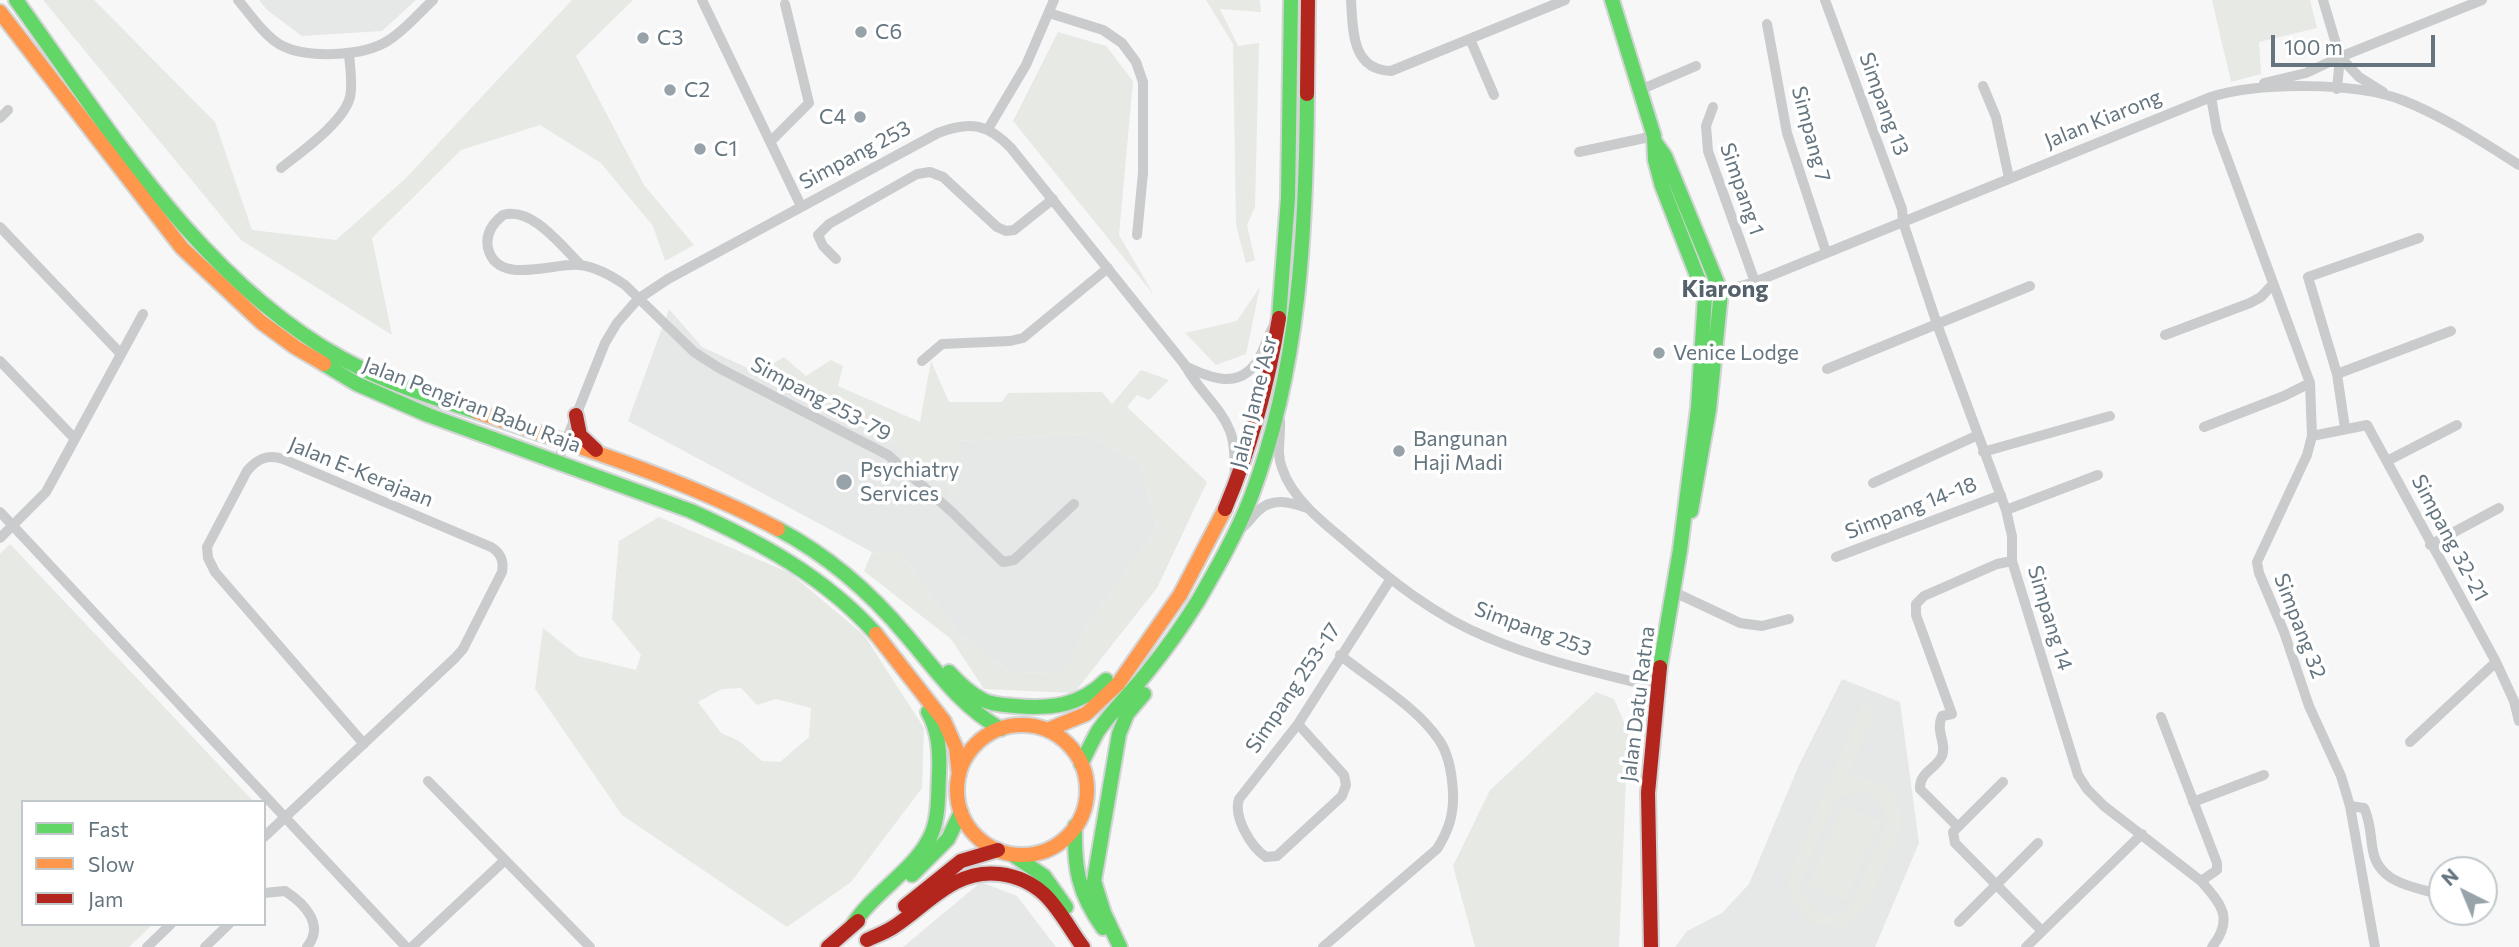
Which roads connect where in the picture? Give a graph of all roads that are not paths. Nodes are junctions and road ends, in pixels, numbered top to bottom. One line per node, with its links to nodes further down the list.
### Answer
1 (16, 0): 80 (main road, Jalan Pengiran Babu Raja)
2 (238, 0): 21 (street)
3 (433, 0): 21 (street)
4 (702, 0): 38 (street)
5 (1054, 0): 16 (street)
6 (1291, 0): 60 (main road, Jalan Jame 'Asr)
7 (1308, 0): 71 (main road, Jalan Jame 'Asr)
8 (1351, 0): 20 (street)
9 (1565, 0): 19 (street)
10 (1612, 0): 29 (main road, Jalan Datu Ratna)
11 (1825, 0): 45 (street, Simpang 13)
12 (2323, 0): 22 (street)
13 (2482, 0): 22 (street)
14 (785, 4): 38 (street)
15 (0, 12): 25 (main road, Jalan Pengiran Babu Raja)
16 (1049, 13): 36 (street); 47 (street)
17 (0, 24): 25 (main road)
18 (1767, 24): 49 (street, Simpang 7)
19 (1470, 39): 20 (street); 30 (street)
20 (1438, 53): 23 (street)
21 (349, 54): 41 (street)
22 (2340, 57): 27 (street); 28 (street); 31 (street)
23 (1442, 65)
24 (1696, 66): 29 (street)
25 (50, 78): 84 (main road, Jalan Pengiran Babu Raja)
26 (1983, 86): 42 (street)
27 (2245, 88): 28 (street, Jalan Kiarong); 32 (street, Jalan Kiarong)
28 (2337, 89): 31 (street, Jalan Kiarong)
29 (1640, 90): 37 (main road, Jalan Datu Ratna)
30 (1494, 95)
31 (2387, 95): 40 (street, Jalan Kiarong)
32 (2211, 97): 42 (street, Jalan Kiarong); 54 (street, Simpang 32)
33 (1713, 107): 53 (street, Simpang 1)
34 (8, 110): 35 (street)
35 (0, 118)
36 (988, 129): 43 (street); 44 (street, Simpang 253)
37 (1654, 138): 39 (street); 56 (main road, Jalan Datu Ratna); 57 (main road, Jalan Datu Ratna)
38 (771, 141): 44 (street)
39 (1579, 152)
40 (2519, 164)
41 (282, 168)
42 (2009, 178): 45 (street, Jalan Kiarong)
43 (1053, 199): 50 (street); 52 (street)
44 (801, 205): 58 (street, Simpang 253)
45 (1903, 222): 49 (street, Jalan Kiarong); 61 (street, Simpang 14)
46 (0, 227): 64 (street)
47 (1137, 235)
48 (2419, 238): 69 (street)
49 (1826, 252): 53 (street, Jalan Kiarong)
50 (836, 259)
51 (581, 265): 51 (street); 58 (street)
52 (1108, 268): 66 (street); 67 (street)
53 (1755, 282): 56 (street, Jalan Kiarong)
54 (2273, 284): 63 (street); 70 (street, Simpang 32)
55 (2030, 286): 61 (street)
56 (1721, 292): 57 (street, Jalan Kiarong); 98 (main road, Jalan Datu Ratna)
57 (1705, 296): 98 (main road, Jalan Datu Ratna)
58 (638, 299): 72 (street, Simpang 253); 89 (street, Simpang 253-79)
59 (143, 314): 64 (street)
60 (1279, 317): 67 (street); 86 (main road, Jalan Jame 'Asr)
61 (1937, 324): 68 (street); 77 (street, Simpang 14)
62 (2451, 331): 69 (street)
63 (2165, 335)
64 (120, 353): 79 (street)
65 (0, 361): 79 (street)
66 (922, 361)
67 (1185, 365): 86 (street)
68 (1827, 369)
69 (2337, 374): 76 (street)
70 (2310, 383): 75 (street); 78 (street, Simpang 32)
71 (1277, 414): 90 (street, Simpang 253); 95 (main road, Jalan Jame 'Asr)
72 (576, 415): 80 (street, Simpang 253); 82 (main road)
73 (2110, 416): 81 (street)
74 (2457, 425): 83 (street)
75 (2204, 427)
76 (2346, 428): 78 (street); 83 (street, Simpang 32-21)
77 (1978, 435): 81 (street, Simpang 14); 87 (street)
78 (2312, 436): 125 (street, Simpang 32)
79 (75, 439): 94 (street)
80 (564, 443): 82 (main road, Jalan Pengiran Babu Raja); 84 (street, Simpang 253)
81 (1983, 452): 88 (street, Simpang 14)
82 (608, 458): 104 (main road, Jalan Pengiran Babu Raja)
83 (2387, 461): 97 (street, Simpang 32-21)
84 (557, 463): 106 (main road, Jalan Pengiran Babu Raja)
85 (2098, 475): 92 (street)
86 (1235, 483): 105 (main road, Jalan Jame 'Asr)
87 (1872, 483)
88 (2001, 495): 92 (street, Simpang 14); 99 (street, Simpang 14-18)
89 (1074, 503)
90 (1308, 508): 95 (street); 101 (street, Simpang 253)
91 (2499, 508): 97 (street)
92 (2006, 510): 100 (street, Simpang 14)
93 (0, 512): 94 (street)
94 (13, 526): 96 (street); 127 (street)
95 (1234, 533): 108 (main road, Jalan Jame 'Asr)
96 (0, 538)
97 (2430, 545): 109 (street, Simpang 32-21)
98 (1680, 550): 102 (main road, Jalan Datu Ratna)
99 (1836, 557)
100 (2012, 561): 129 (street); 130 (street, Simpang 14)
101 (1390, 580): 107 (street, Simpang 253-17); 110 (street, Simpang 253)
102 (1674, 592): 103 (street); 110 (main road, Jalan Datu Ratna)
103 (1789, 619)
104 (897, 624): 105 (main road); 115 (main road, Jalan Pengiran Babu Raja)
105 (1154, 635): 116 (main road, Jalan Jame 'Asr)
106 (887, 643): 120 (main road, Jalan Pengiran Babu Raja); 142 (main road)
107 (1339, 655): 114 (street, Simpang 253-17); 155 (street)
108 (1157, 660): 119 (main road, Jalan Jame 'Asr); 154 (main road)
109 (2496, 662): 111 (street, Simpang 32-21); 117 (street)
110 (1657, 688): 156 (main road, Jalan Datu Ratna)
111 (2517, 699): 113 (street, Simpang 32-21)
112 (2161, 717): 124 (street)
113 (2519, 722)
114 (1297, 724): 114 (street, Simpang 253-17)
115 (1001, 729): 116 (main road); 120 (main road)
116 (1047, 730): 119 (main road)
117 (2410, 742)
118 (364, 744): 118 (street, Jalan E-Kerajaan); 127 (street)
119 (1081, 764): 128 (main road)
120 (959, 775): 126 (main road)
121 (2264, 775): 124 (street)
122 (428, 781): 134 (street)
123 (2003, 782): 129 (street)
124 (2193, 802): 135 (street)
125 (2350, 806): 137 (street); 159 (street, Simpang 32)
126 (961, 812): 133 (main road); 142 (main road)
127 (285, 818): 131 (street); 148 (street)
128 (1075, 826): 133 (main road); 154 (main road)
129 (1958, 827): 136 (street)
130 (2142, 834): 135 (street, Simpang 14); 143 (street)
131 (266, 835)
132 (2038, 843): 136 (street)
133 (1004, 852): 144 (main road); 153 (main road)
134 (505, 860): 149 (street); 150 (street)
135 (2201, 881): 158 (street, Simpang 14)
136 (1996, 886): 139 (street); 143 (street)
137 (2428, 891)
138 (266, 893): 147 (street)
139 (1959, 922)
140 (169, 926): 145 (street)
141 (227, 926): 146 (street)
142 (852, 926): 151 (main road)
143 (2042, 932): 157 (street)
144 (863, 944): 152 (main road)
145 (147, 947)
146 (205, 947)
147 (307, 947)
148 (406, 947)
149 (412, 947)
150 (590, 947)
151 (828, 947)
152 (1083, 947)
153 (1092, 947)
154 (1119, 947)
155 (1323, 947)
156 (1651, 947)
157 (2026, 947)
158 (2212, 947)
159 (2375, 947)

